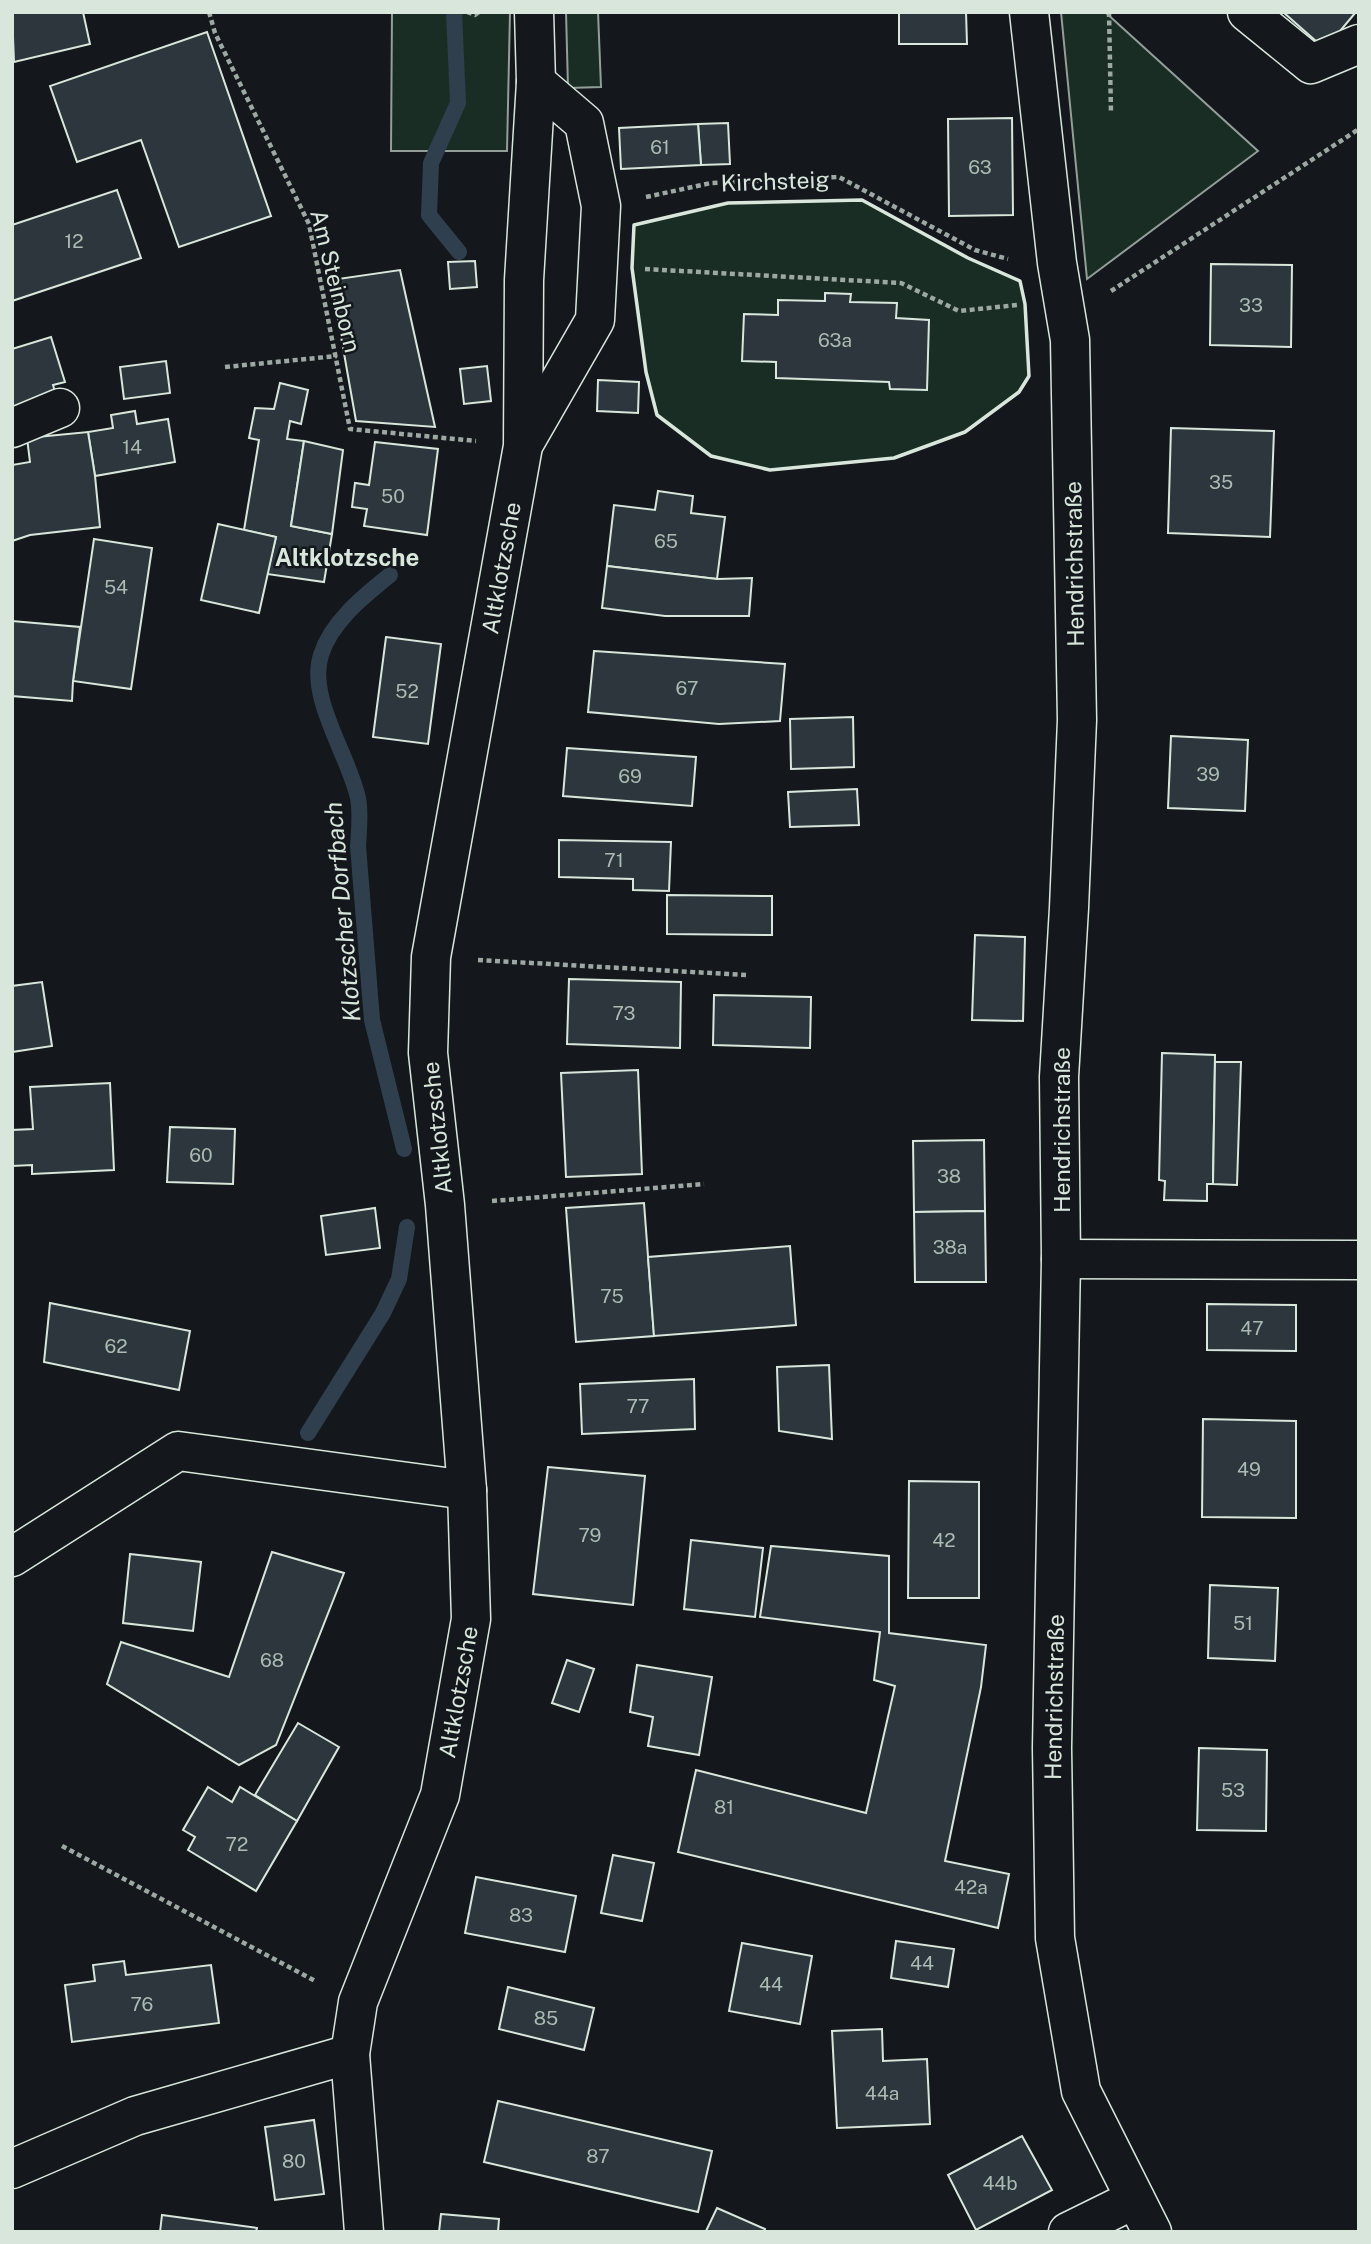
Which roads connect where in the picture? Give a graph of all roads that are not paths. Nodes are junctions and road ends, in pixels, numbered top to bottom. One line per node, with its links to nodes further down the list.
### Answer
1 (534, 12): 5 (street, Altklotzsche)
2 (1029, 12): 9 (street, Hendrichstraße)
3 (1247, 12): 4 (street)
4 (1359, 44)
5 (536, 82): 8 (street, Altklotzsche); 8 (street)
6 (60, 408): 7 (street)
7 (12, 428)
8 (523, 446): 11 (street, Altklotzsche)
9 (1061, 1259): 10 (street); 15 (street, Hendrichstraße)
10 (1359, 1260)
11 (467, 1490): 12 (street); 13 (street, Altklotzsche)
12 (12, 1557)
13 (350, 2054): 14 (street); 16 (street, Altklotzsche)
14 (12, 2169)
15 (1144, 2216): 17 (street)
16 (364, 2232)
17 (1068, 2232)

